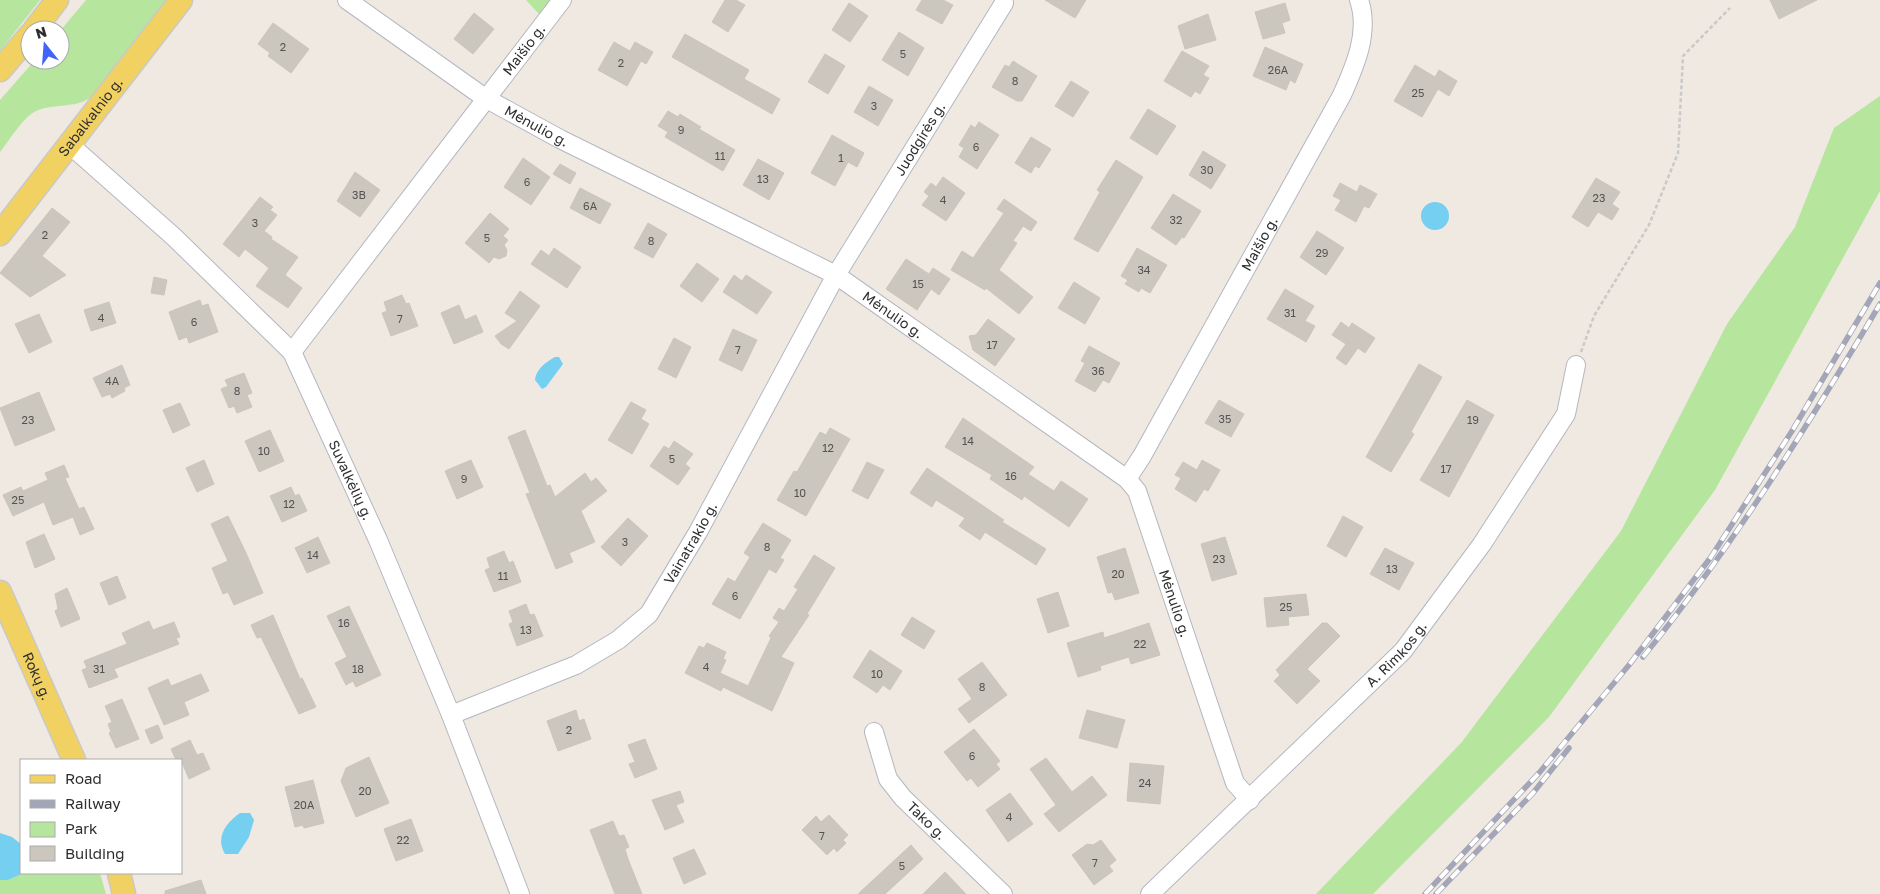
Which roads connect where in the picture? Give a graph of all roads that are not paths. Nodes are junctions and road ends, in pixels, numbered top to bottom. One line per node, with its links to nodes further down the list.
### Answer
1 (57, 0): 7 (main road)
2 (181, 0): 11 (main road, Sabalkalnio g.)
3 (347, 0): 10 (street, Mėnulio g.)
4 (562, 0): 10 (street, Maišio g.)
5 (1360, 0): 16 (street, Maišio g.)
6 (1004, 3): 13 (street, Juodgirės g.)
7 (42, 20)
8 (20, 47): 9 (main road)
9 (0, 70)
10 (485, 98): 13 (street, Mėnulio g.); 14 (street, Maišio g.)
11 (69, 144): 12 (main road, Sabalkalnio g.); 14 (street, Suvalkėlių g.)
12 (0, 234)
13 (836, 275): 16 (street, Mėnulio g.); 18 (street, Vainatrakio g.)
14 (292, 352): 18 (street, Suvalkėlių g.)
15 (1576, 365): 21 (street, A. Rimkos g.)
16 (1127, 479): 21 (street, Mėnulio g.)
17 (0, 592): 20 (main road, Rokų g.)
18 (451, 715): 24 (street, Suvalkėlių g.)
19 (874, 732): 25 (street, Tako g.)
20 (74, 759)
21 (1250, 800): 26 (street, A. Rimkos g.)
22 (119, 874): 23 (main road)
23 (124, 894)
24 (520, 894)
25 (1003, 894)
26 (1150, 894)

